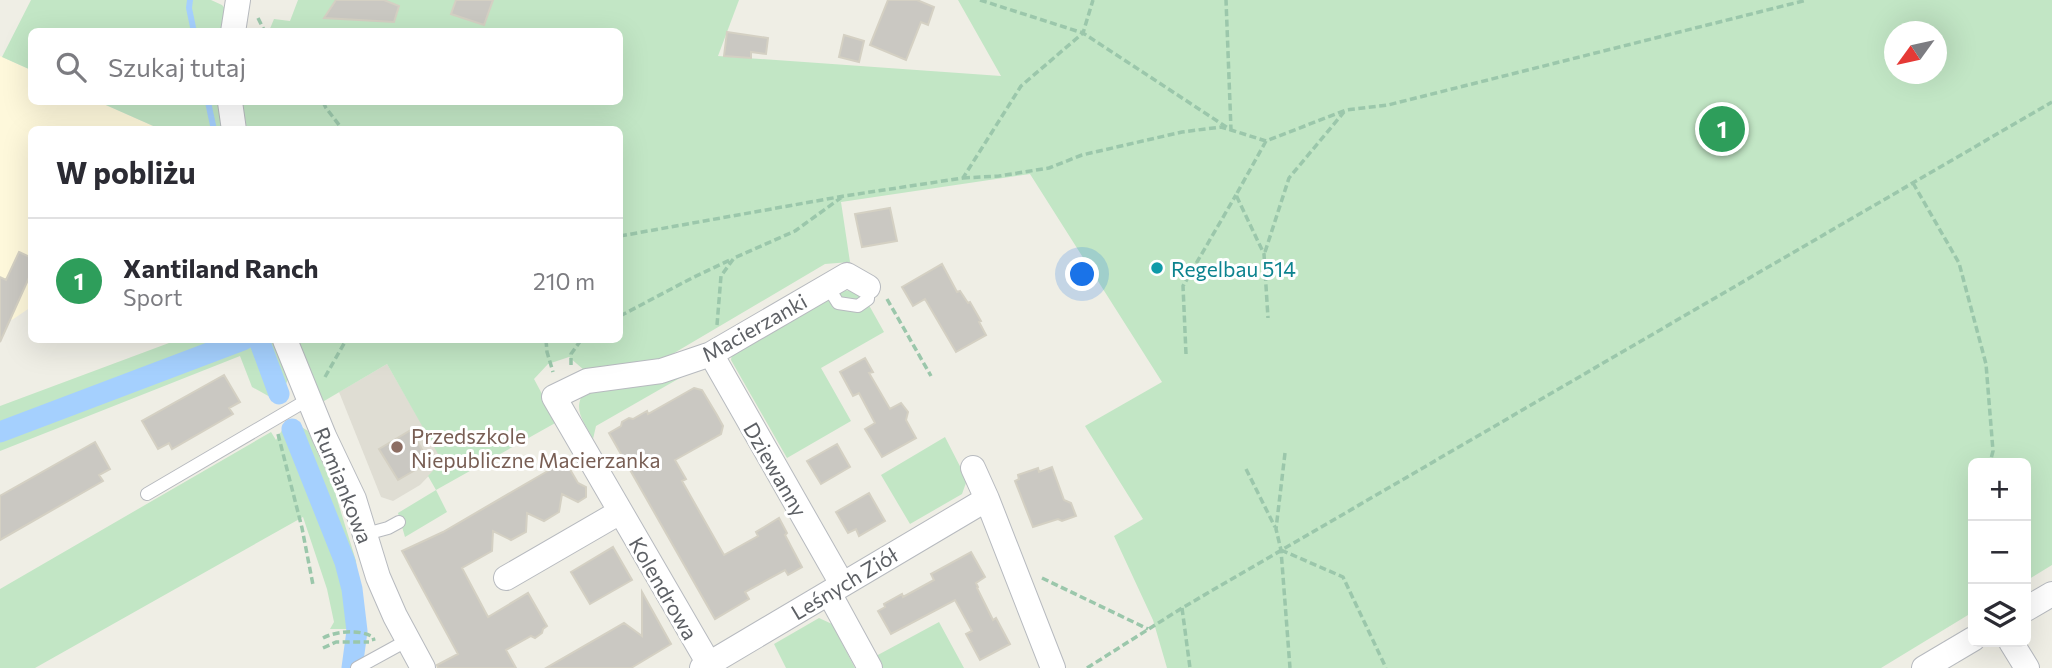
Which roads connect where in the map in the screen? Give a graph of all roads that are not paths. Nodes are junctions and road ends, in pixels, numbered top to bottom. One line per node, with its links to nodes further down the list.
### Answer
1 (238, 0): 2 (street)
2 (234, 28)
3 (230, 105): 4 (street)
4 (233, 126)
5 (868, 287): 7 (street, Macierzanki)
6 (286, 343): 9 (street, Rumiankowa)
7 (713, 353): 8 (street, Macierzanki); 17 (street, Dziewanny)
8 (557, 396): 13 (street, Kolendrowa)
9 (310, 401): 11 (lane); 15 (street, Rumiankowa)
10 (972, 468): 12 (street)
11 (147, 494)
12 (987, 499): 17 (street, Leśnych Ziół); 27 (street)
13 (620, 512): 16 (street, Kolendrowa); 24 (street, Kolendrowa)
14 (399, 522): 15 (lane)
15 (366, 534): 20 (street, Rumiankowa)
16 (506, 578)
17 (835, 588): 24 (street, Leśnych Ziół); 26 (street, Dziewanny)
18 (2052, 594): 19 (street)
19 (2031, 606)
20 (408, 640): 23 (lane); 25 (street, Rumiankowa)
21 (1968, 642): 28 (street)
22 (2014, 647): 29 (street)
23 (363, 665)
24 (705, 666)
25 (423, 668)
26 (870, 668)
27 (1053, 668)
28 (1924, 668)
29 (2027, 668)

